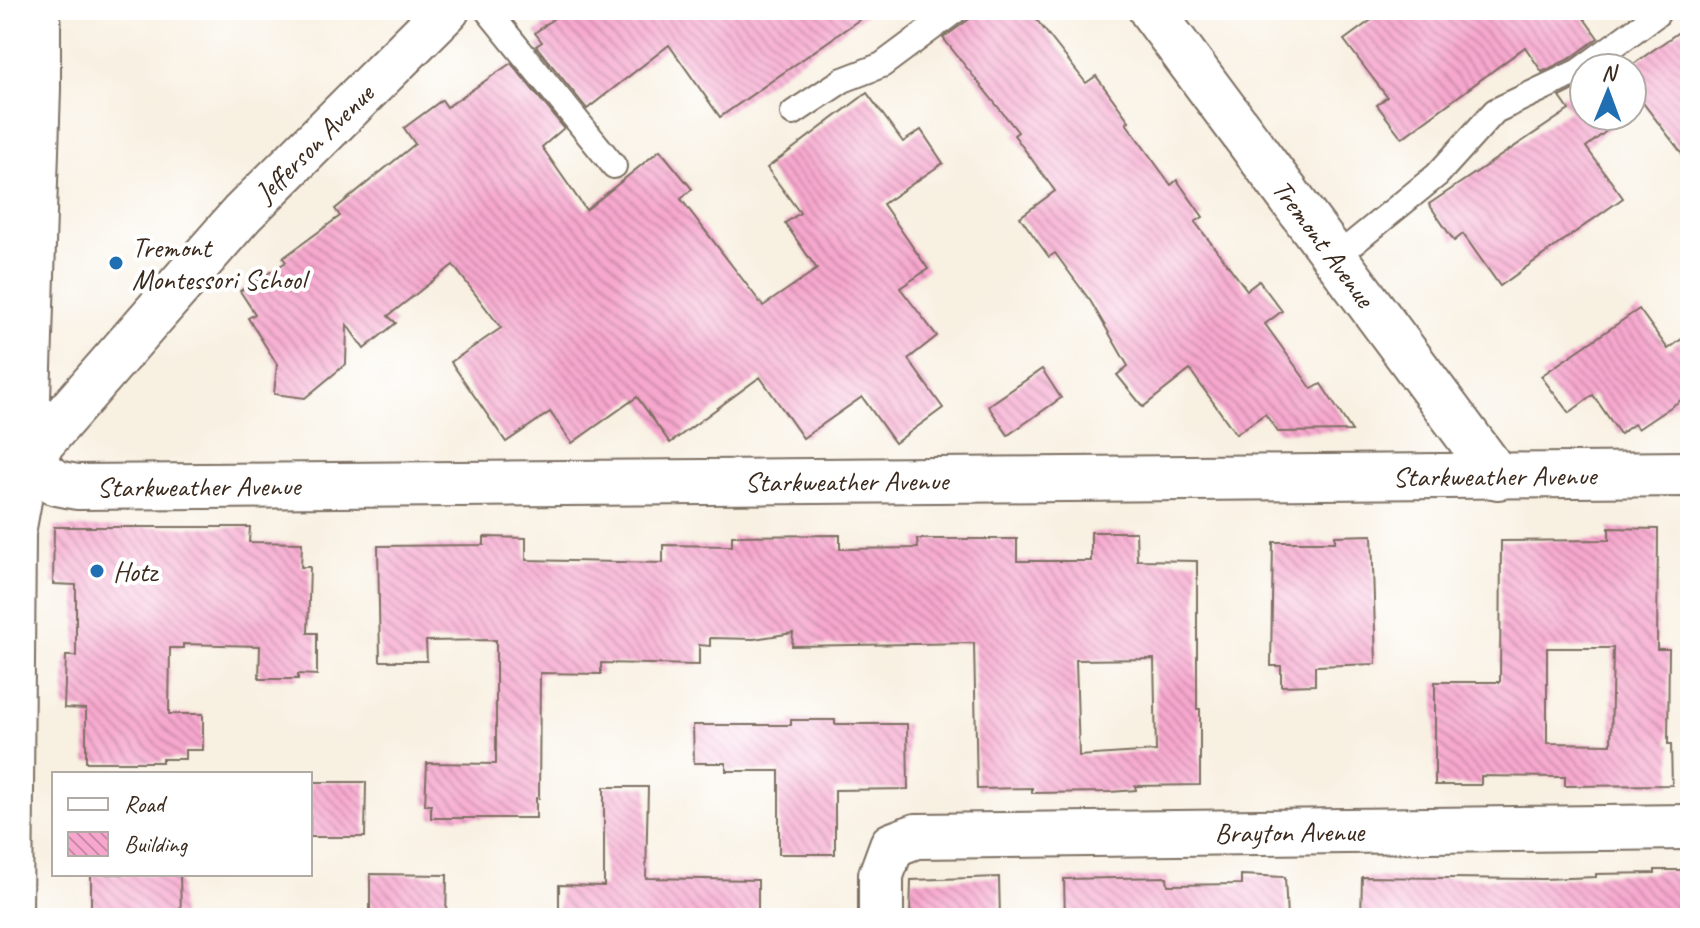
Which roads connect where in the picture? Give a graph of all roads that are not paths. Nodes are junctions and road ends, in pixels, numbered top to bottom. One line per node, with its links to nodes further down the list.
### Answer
1 (38, 10): 10 (street)
2 (447, 10): 10 (street, Jefferson Avenue)
3 (487, 10): 8 (lane)
4 (956, 10): 7 (lane)
5 (1151, 10): 9 (street, Tremont Avenue)
6 (1657, 14): 9 (lane)
7 (793, 113)
8 (614, 166)
9 (1335, 258): 12 (street, Tremont Avenue)
10 (18, 464): 12 (street, Starkweather Avenue); 14 (street)
11 (1690, 474): 12 (street, Starkweather Avenue)
12 (1498, 477)
13 (1690, 827): 15 (street, Brayton Avenue)
14 (10, 916)
15 (881, 918)

